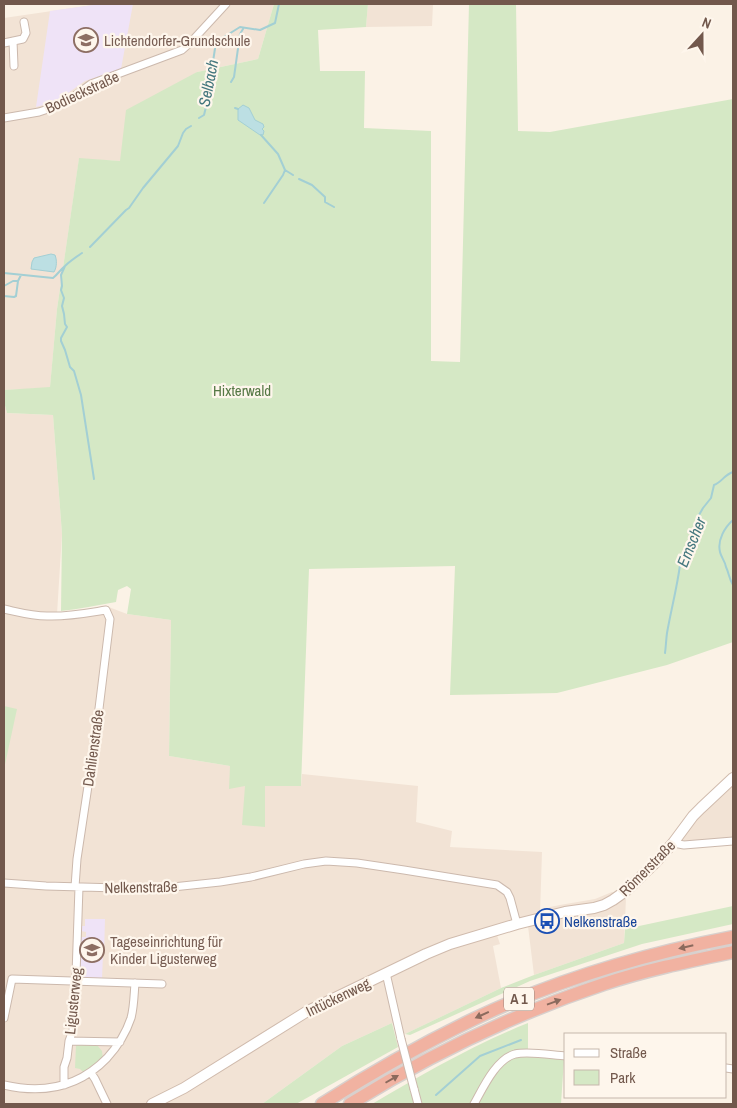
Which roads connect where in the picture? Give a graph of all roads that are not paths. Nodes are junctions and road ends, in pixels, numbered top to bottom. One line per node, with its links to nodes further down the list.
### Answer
1 (226, 4): 6 (street, Bodieckstraße)
2 (24, 22): 3 (street)
3 (13, 41): 4 (street); 5 (street)
4 (4, 42)
5 (14, 66)
6 (4, 118)
7 (4, 609): 12 (street, Dahlienstraße)
8 (733, 778): 10 (street, Römerstraße)
9 (733, 841): 10 (street)
10 (673, 843): 13 (street, Römerstraße)
11 (4, 884): 12 (street, Nelkenstraße)
12 (77, 887): 14 (street, Nelkenstraße); 18 (street, Ligusterweg)
13 (538, 920): 14 (street, Intückenweg)
14 (517, 924): 17 (street, Intückenweg)
15 (733, 937): 30 (highway, A 1, one-way to 30)
16 (733, 952): 31 (highway, A 1, one-way to 16)
17 (386, 973): 29 (street, Intückenweg); 32 (street, bridge)
18 (76, 981): 19 (street); 21 (street); 22 (street, Ligusterweg)
19 (135, 983): 20 (street); 23 (street)
20 (162, 984)
21 (4, 1018)
22 (69, 1041): 23 (street); 27 (street, Ligusterweg)
23 (120, 1042): 25 (street)
24 (564, 1056): 33 (street)
25 (90, 1073): 27 (street); 28 (street)
26 (4, 1085): 27 (street)
27 (64, 1085)
28 (107, 1104)
29 (152, 1104)
30 (322, 1104)
31 (350, 1104)
32 (418, 1104)
33 (474, 1104)

